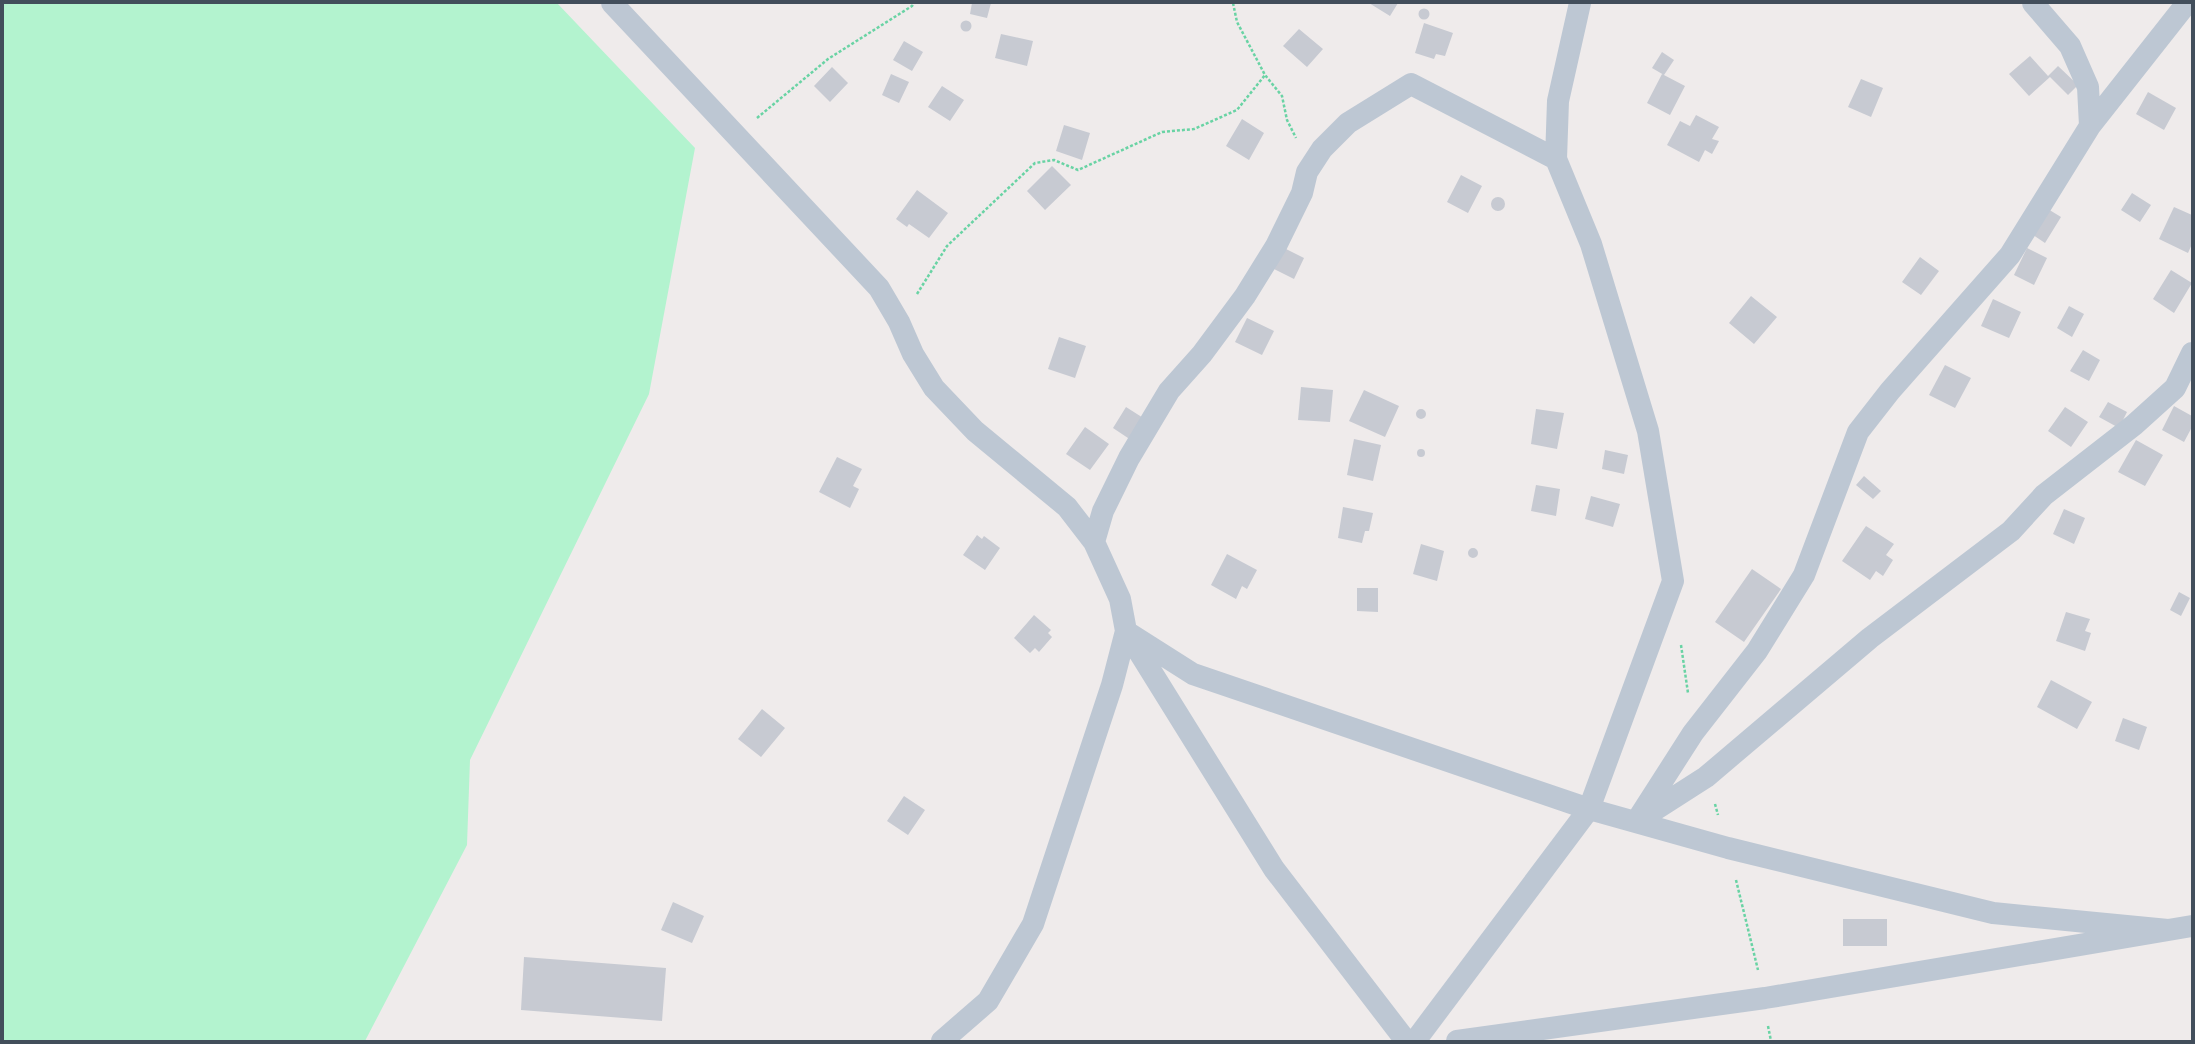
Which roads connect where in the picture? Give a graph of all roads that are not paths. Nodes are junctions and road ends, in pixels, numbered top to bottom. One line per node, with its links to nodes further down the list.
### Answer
1 (612, 3): 8 (street)
2 (1580, 3): 6 (street)
3 (2034, 3): 5 (street)
4 (2187, 3): 5 (street)
5 (2090, 126): 11 (street)
6 (1556, 159): 8 (street); 10 (street)
7 (2192, 353): 11 (street)
8 (1094, 542): 9 (street)
9 (1126, 631): 10 (street); 14 (street); 15 (street)
10 (1589, 809): 11 (street); 16 (street)
11 (1636, 822): 13 (street)
12 (2192, 926): 13 (street)
13 (2168, 930): 17 (street)
14 (942, 1041)
15 (1406, 1041)
16 (1415, 1041)
17 (1457, 1041)

